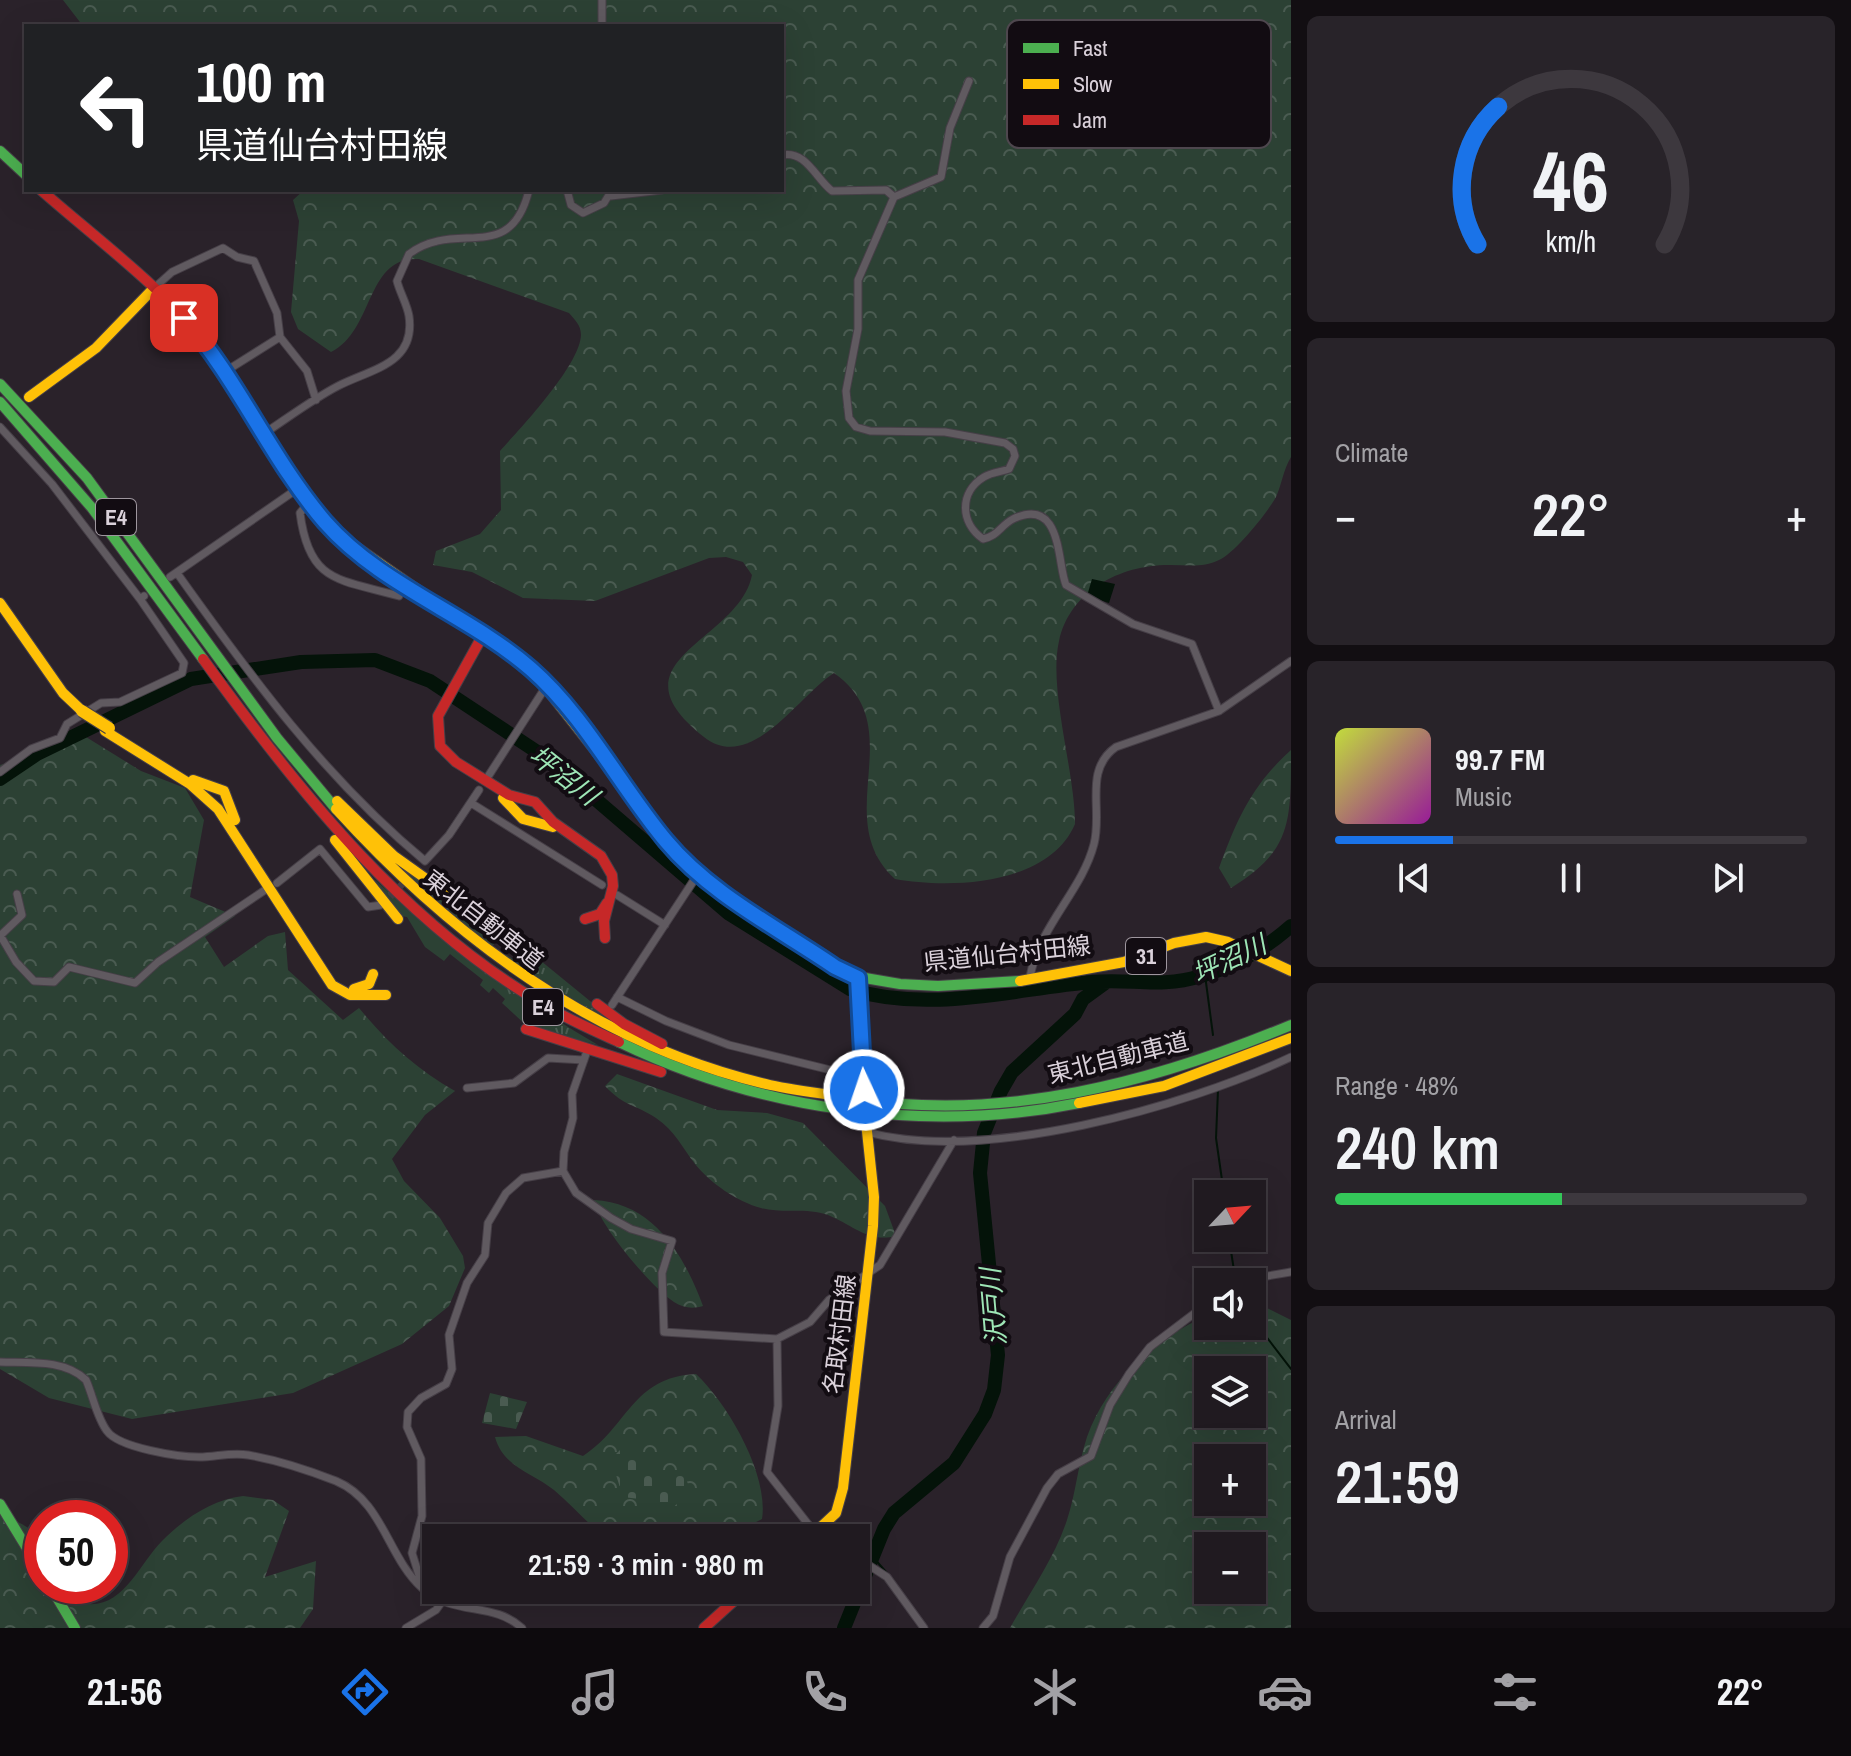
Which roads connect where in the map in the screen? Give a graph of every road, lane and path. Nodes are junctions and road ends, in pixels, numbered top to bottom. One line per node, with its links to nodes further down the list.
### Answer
1 (602, 0): 2 (street)
2 (602, 24)
3 (969, 81): 11 (street)
4 (0, 151): 6 (main road)
5 (784, 155): 11 (street)
6 (24, 173)
7 (43, 192): 12 (main road, 県道仙台村田線 / 31)
8 (528, 192): 17 (street)
9 (568, 192): 10 (street)
10 (611, 193)
11 (894, 197): 32 (street)
12 (153, 289): 13 (street); 14 (main road, 県道仙台村田線 / 31); 16 (main road)
13 (280, 337): 14 (street); 17 (street)
14 (226, 371): 20 (main road, 県道仙台村田線 / 31)
15 (0, 384): 29 (main road, 東北自動車道 / E4)
16 (29, 397)
17 (316, 400): 20 (street)
18 (0, 402): 30 (main road, 東北自動車道 / E4)
19 (0, 427): 35 (street)
20 (265, 433): 21 (main road, 県道仙台村田線 / 31)
21 (300, 487): 22 (main road, 県道仙台村田線 / 31); 39 (street)
22 (309, 502): 23 (street); 26 (main road, 県道仙台村田線 / 31)
23 (399, 596)
24 (0, 603): 33 (main road)
25 (0, 612): 33 (main road)
26 (483, 635): 28 (main road, 県道仙台村田線 / 31); 31 (main road)
27 (1291, 661): 32 (street)
28 (547, 685): 36 (street); 41 (main road, 県道仙台村田線 / 31)
29 (240, 688): 47 (main road); 68 (main road, 東北自動車道 / E4)
30 (232, 700): 49 (main road); 68 (main road, 東北自動車道 / E4)
31 (440, 706): 50 (main road); 53 (main road)
32 (1219, 711): 56 (street)
33 (81, 712): 34 (main road, bridge)
34 (107, 730): 55 (main road); 58 (main road)
35 (0, 772)
36 (489, 775)
37 (479, 790): 38 (street)
38 (471, 803): 39 (street); 43 (street)
39 (425, 861): 40 (street)
40 (418, 869)
41 (697, 876): 51 (street); 57 (main road, 県道仙台村田線 / 31)
42 (277, 883): 48 (street)
43 (602, 885)
44 (265, 890): 52 (street)
45 (17, 894): 52 (street)
46 (617, 895): 51 (street)
47 (450, 896)
48 (381, 905)
49 (398, 919)
50 (585, 919)
51 (665, 925): 59 (street)
52 (0, 935)
53 (605, 938)
54 (1291, 971): 56 (main road, 県道仙台村田線 / 31)
55 (373, 974)
56 (1030, 977): 57 (main road, 県道仙台村田線 / 31)
57 (858, 980): 66 (main road)
58 (386, 995)
59 (617, 997): 61 (street); 66 (street)
60 (597, 1004): 68 (main road)
61 (612, 1005)
62 (1291, 1025): 68 (main road, 東北自動車道 / E4)
63 (526, 1029): 68 (main road)
64 (1291, 1038): 68 (main road, 東北自動車道 / E4)
65 (1291, 1057): 70 (street)
66 (864, 1084)
67 (467, 1088): 71 (street)
68 (790, 1096)
69 (866, 1127): 70 (street); 73 (main road, 名取村田線)
70 (954, 1140): 73 (street)
71 (563, 1171): 76 (street); 83 (street)
72 (1291, 1272): 74 (street)
73 (869, 1275): 76 (street); 80 (main road, 名取村田線)
74 (1266, 1276)
75 (1194, 1314): 94 (street)
76 (777, 1339): 79 (street)
77 (0, 1362): 84 (street)
78 (0, 1504): 81 (main road)
79 (805, 1524)
80 (826, 1524)
81 (24, 1543)
82 (870, 1564): 93 (street)
83 (422, 1586)
84 (422, 1588)
85 (61, 1604): 89 (main road)
86 (440, 1604): 90 (street)
87 (447, 1604): 91 (street)
88 (731, 1604): 92 (main road)
89 (75, 1628)
90 (406, 1628)
91 (522, 1628)
92 (704, 1628)
93 (924, 1628)
94 (983, 1628)

